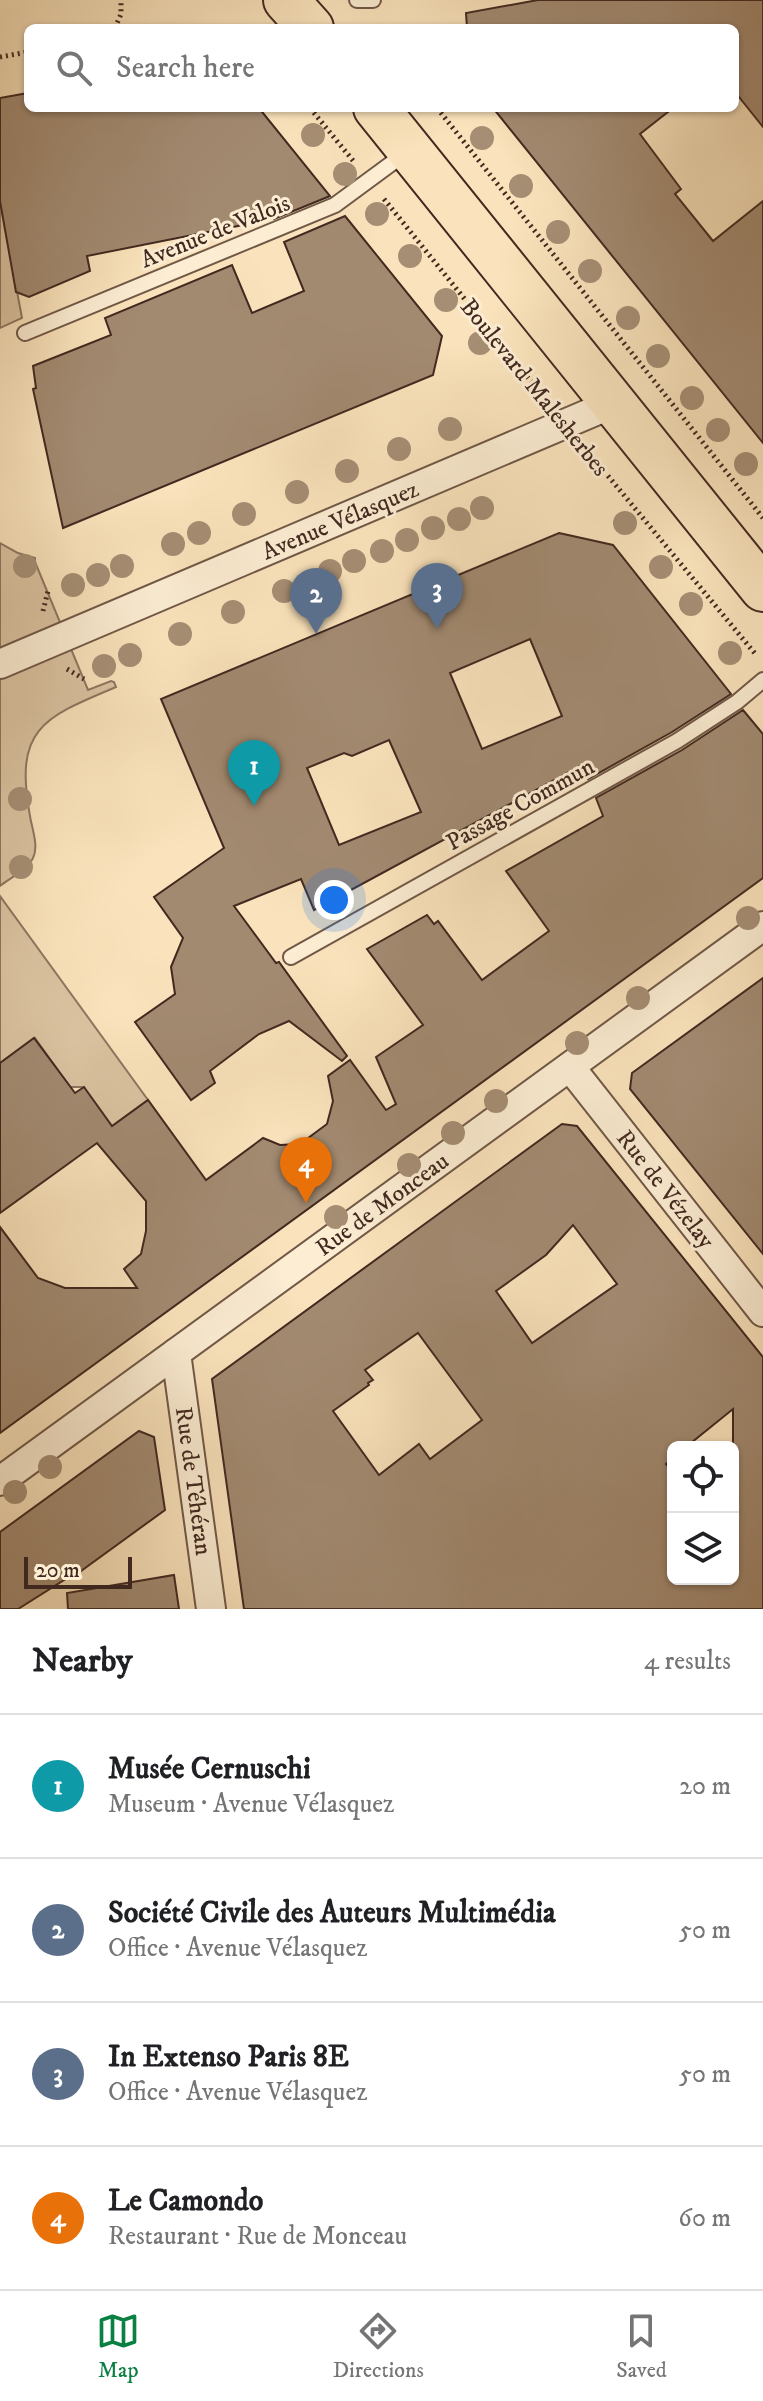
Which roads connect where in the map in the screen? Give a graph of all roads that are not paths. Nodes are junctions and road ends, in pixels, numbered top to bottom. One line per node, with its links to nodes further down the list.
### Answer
1 (286, 0): 4 (main road)
2 (357, 0): 3 (lane)
3 (373, 0)
4 (307, 24)
5 (379, 112): 6 (main road)
6 (411, 149): 7 (lane, Avenue de Valois); 8 (main road)
7 (25, 333)
8 (614, 403): 9 (main road); 10 (street, Avenue Vélasquez)
9 (763, 589)
10 (0, 664)
11 (763, 680): 13 (lane, Passage Commun)
12 (763, 926): 14 (street, Rue de Monceau)
13 (291, 957)
14 (570, 1067): 15 (street, Rue de Vézelay); 16 (street, Rue de Monceau)
15 (763, 1312)
16 (176, 1353): 17 (street, Rue de Monceau); 18 (street, Rue de Téhéran)
17 (0, 1481)
18 (211, 1609)

